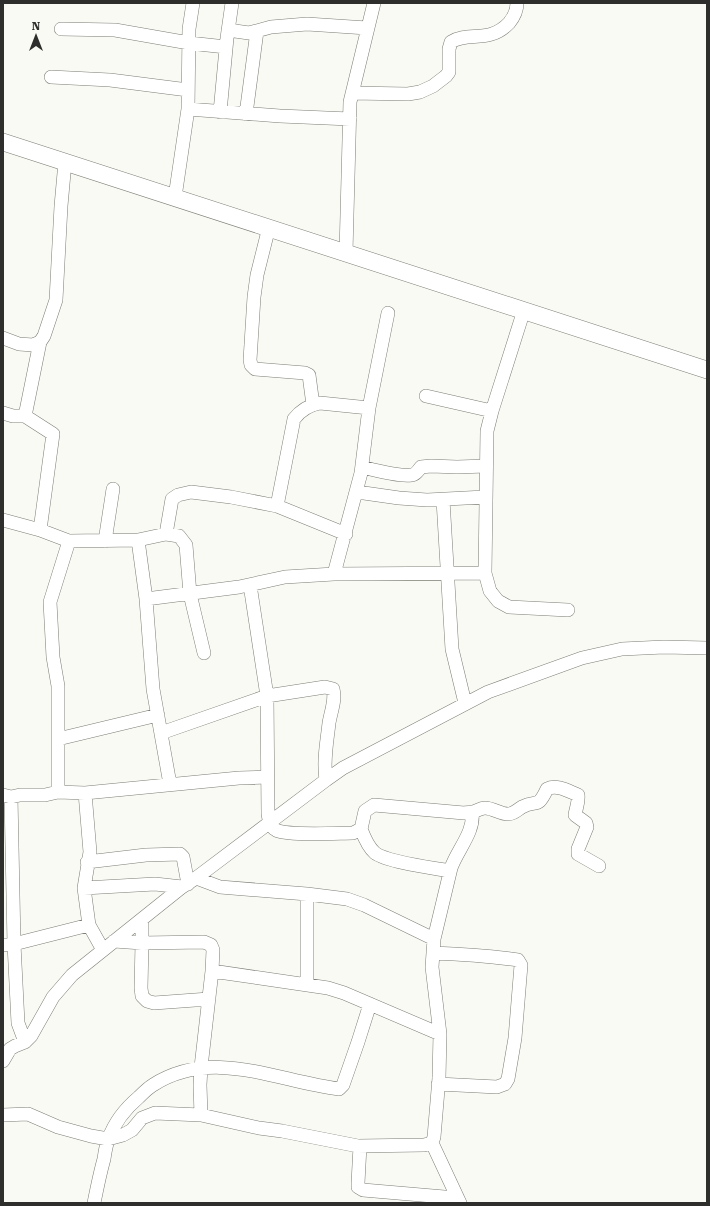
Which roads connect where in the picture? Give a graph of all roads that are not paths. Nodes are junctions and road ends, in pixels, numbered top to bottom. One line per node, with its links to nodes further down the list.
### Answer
1 (193, 3): 9 (street)
2 (232, 3): 7 (street)
3 (374, 3): 5 (street)
4 (516, 3): 13 (street)
5 (368, 28): 8 (street); 13 (street)
6 (61, 29): 9 (street)
7 (228, 30): 8 (street); 10 (street)
8 (257, 30): 16 (street)
9 (189, 43): 10 (street); 12 (street)
10 (226, 47): 15 (street)
11 (51, 77): 12 (street)
12 (188, 90): 14 (street)
13 (352, 93): 17 (street)
14 (188, 109): 15 (street); 20 (street)
15 (220, 112): 16 (street)
16 (246, 114): 17 (street)
17 (350, 119): 22 (street)
18 (3, 142): 19 (main road)
19 (64, 162): 20 (main road); 26 (street)
20 (175, 197): 21 (main road)
21 (268, 227): 22 (main road); 29 (street)
22 (346, 252): 23 (main road)
23 (524, 310): 27 (main road); 31 (street)
24 (388, 313): 30 (street)
25 (3, 338): 26 (street)
26 (40, 342): 33 (street)
27 (707, 370)
28 (426, 396): 31 (street)
29 (313, 405): 30 (street); 40 (street)
30 (369, 408): 35 (street)
31 (492, 411): 34 (street)
32 (3, 413): 33 (street)
33 (25, 416): 42 (street)
34 (486, 466): 35 (street); 38 (street)
35 (362, 468): 37 (street)
36 (113, 489): 47 (street)
37 (357, 492): 39 (street); 44 (street)
38 (485, 497): 39 (street); 49 (street)
39 (443, 500): 48 (street)
40 (277, 506): 43 (street); 44 (street)
41 (3, 520): 42 (street)
42 (40, 530): 46 (street)
43 (166, 534): 45 (street); 52 (street)
44 (346, 534): 50 (street)
45 (138, 540): 47 (street); 53 (street)
46 (69, 541): 47 (street); 61 (street)
47 (105, 541)
48 (447, 573): 49 (street); 50 (street); 58 (street)
49 (485, 573): 54 (street)
50 (334, 574): 51 (street)
51 (250, 585): 52 (street); 57 (street)
52 (190, 594): 53 (street); 56 (street)
53 (146, 599): 59 (street)
54 (568, 610)
55 (707, 648): 58 (street)
56 (204, 653)
57 (267, 696): 60 (street); 62 (street); 63 (street)
58 (465, 703): 63 (street)
59 (158, 715): 60 (street); 61 (street)
60 (161, 733): 64 (street)
61 (58, 739): 65 (street)
62 (267, 777): 64 (street); 69 (street)
63 (326, 780): 69 (street)
64 (170, 784): 66 (street)
65 (58, 792): 66 (street); 67 (street)
66 (86, 793): 72 (street)
67 (7, 796): 71 (street)
68 (472, 812): 70 (street); 73 (street); 74 (street)
69 (270, 824): 70 (street); 75 (street)
70 (361, 829): 74 (street)
71 (7, 833): 83 (street)
72 (87, 862): 75 (street); 76 (street)
73 (599, 866)
74 (450, 871): 80 (street)
75 (189, 883): 76 (street); 77 (street); 78 (street)
76 (84, 888): 79 (street)
77 (307, 894): 80 (street); 87 (street)
78 (142, 920): 81 (street); 82 (street)
79 (89, 925): 83 (street); 84 (street)
80 (434, 938): 85 (street)
81 (114, 941): 82 (street); 84 (street)
82 (142, 943): 86 (street); 88 (street)
83 (9, 944): 91 (street)
84 (103, 950): 91 (street)
85 (433, 954): 90 (street); 94 (street)
86 (212, 970): 87 (street); 88 (street)
87 (307, 984): 89 (street)
88 (209, 999): 93 (street)
89 (370, 1004): 90 (street); 93 (street)
90 (440, 1034): 94 (street)
91 (25, 1042): 92 (street)
92 (3, 1061)
93 (201, 1067): 96 (street); 97 (street)
94 (438, 1084): 98 (street)
95 (3, 1115): 97 (street)
96 (201, 1115): 97 (street); 99 (street)
97 (108, 1139): 103 (street)
98 (432, 1143): 99 (street); 102 (street)
99 (360, 1146): 100 (street)
100 (394, 1198): 101 (street)
101 (435, 1199): 102 (street)
102 (458, 1200)
103 (94, 1203)

